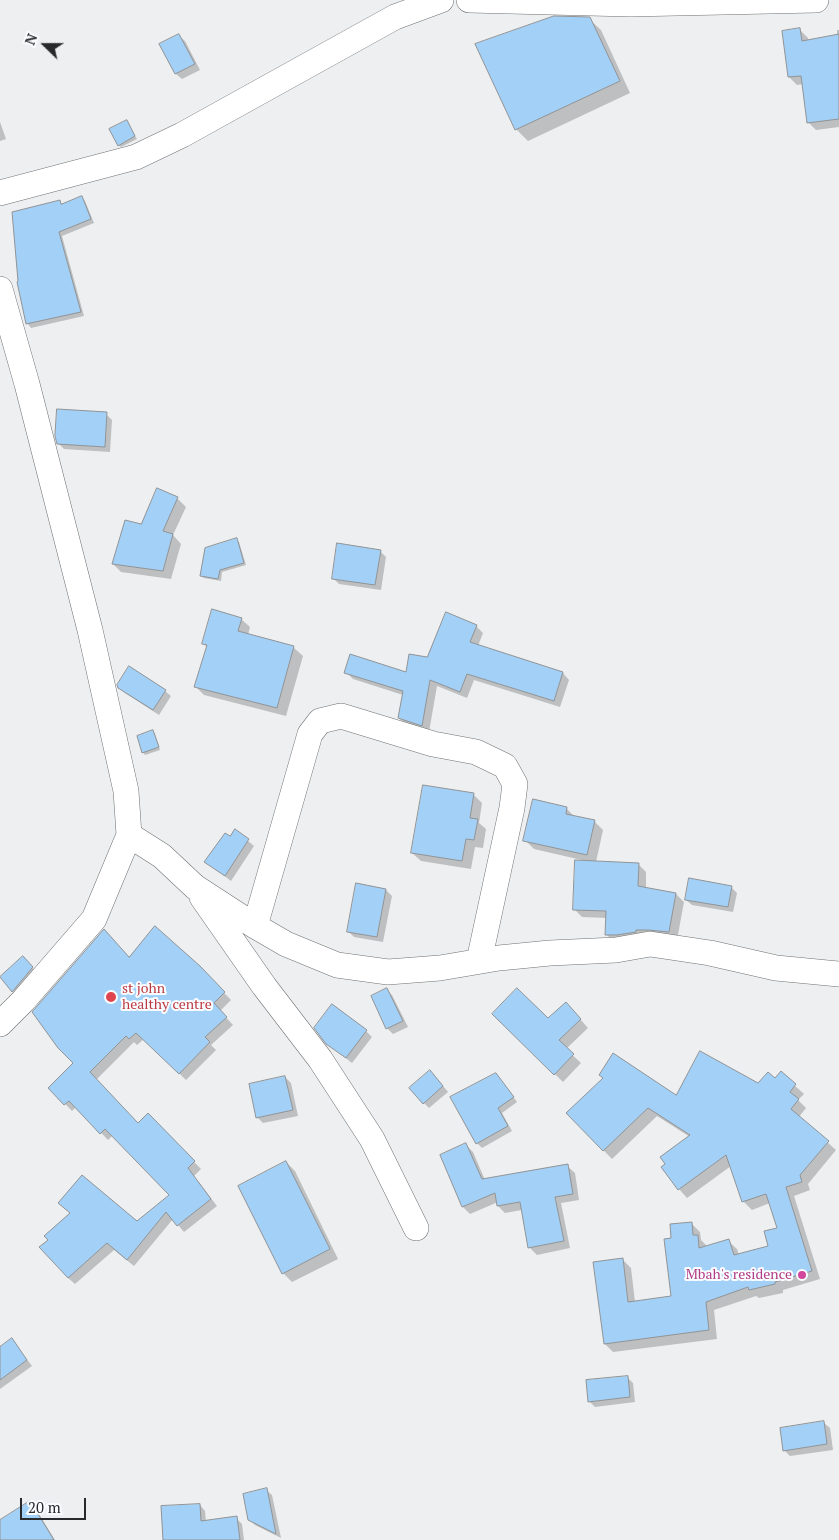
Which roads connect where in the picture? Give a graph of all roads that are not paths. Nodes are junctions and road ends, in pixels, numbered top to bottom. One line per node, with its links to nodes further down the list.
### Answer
1 (441, 0): 4 (street)
2 (469, 0): 3 (street)
3 (816, 0)
4 (0, 193)
5 (0, 289): 6 (street)
6 (129, 835): 7 (street); 11 (street)
7 (195, 886): 8 (street); 12 (street)
8 (256, 926): 9 (street); 9 (street)
9 (479, 961): 10 (street)
10 (839, 974)
11 (0, 1024)
12 (416, 1228)

